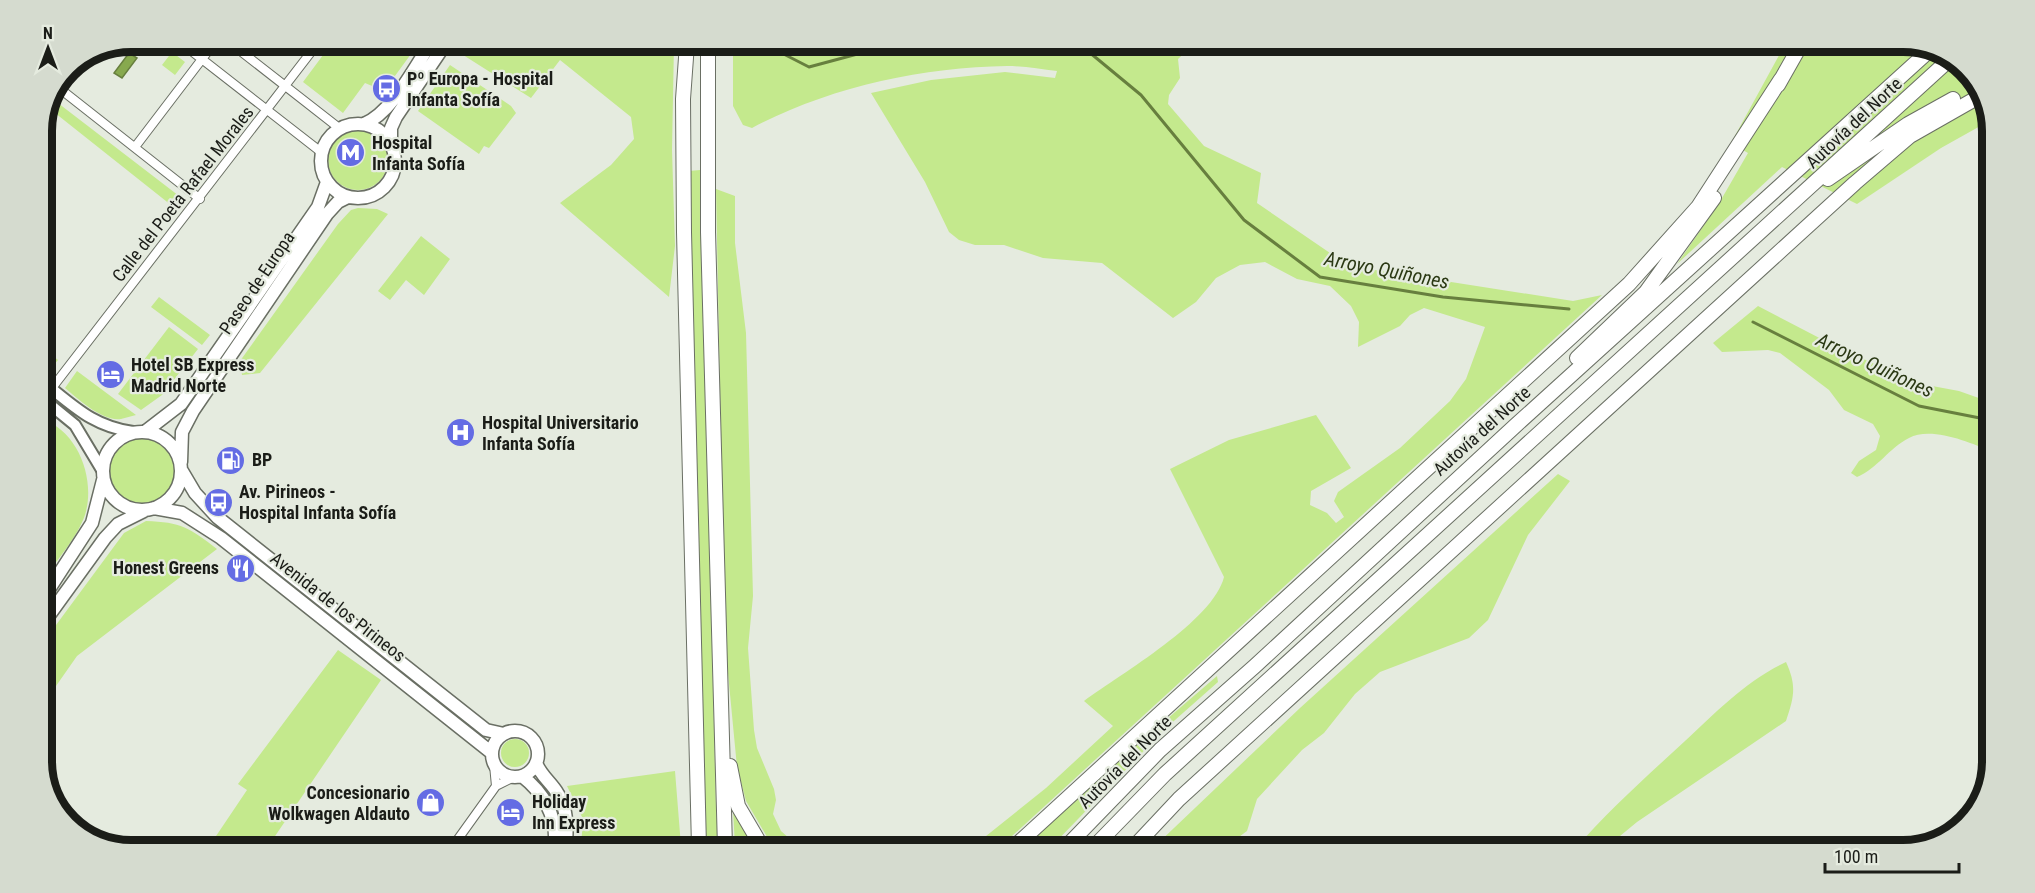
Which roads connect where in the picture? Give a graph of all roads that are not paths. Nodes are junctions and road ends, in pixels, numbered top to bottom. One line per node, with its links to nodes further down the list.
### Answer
1 (193, 52): 11 (street)
2 (207, 52): 11 (street)
3 (242, 52): 14 (street)
4 (311, 52): 14 (street, Calle del Poeta Rafael Morales)
5 (425, 52): 19 (main road)
6 (440, 52): 21 (main road)
7 (686, 52): 47 (highway)
8 (708, 52): 38 (highway)
9 (1797, 52): 13 (highway)
10 (1924, 55): 31 (highway, Autovía del Norte)
11 (202, 59): 18 (street); 22 (street)
12 (1945, 64): 25 (highway, Autovía del Norte)
13 (1781, 79): 31 (highway); 50 (highway)
14 (285, 86): 18 (street, Calle del Poeta Rafael Morales); 20 (street)
15 (64, 92): 22 (street)
16 (1972, 92): 25 (highway)
17 (1975, 99): 53 (highway)
18 (267, 110): 23 (street); 27 (street, Calle del Poeta Rafael Morales)
19 (364, 124): 20 (main road); 21 (main road)
20 (339, 128): 23 (main road)
21 (391, 144): 26 (main road)
22 (135, 147): 27 (street)
23 (321, 152): 24 (main road)
24 (327, 182): 26 (main road); 32 (main road, Paseo de Europa)
25 (1810, 188): 52 (highway, Autovía del Norte)
26 (348, 197): 33 (main road, Paseo de Europa)
27 (200, 199): 28 (street, Calle del Poeta Rafael Morales)
28 (53, 387)
29 (53, 389): 32 (main road)
30 (53, 407): 34 (main road)
31 (1515, 426): 51 (highway, Autovía del Norte)
32 (140, 432): 33 (main road); 34 (main road)
33 (181, 466): 35 (main road); 39 (main road, Avenida de los Pirineos)
34 (103, 475): 35 (main road); 36 (main road)
35 (150, 509): 37 (main road); 40 (main road, Avenida de los Pirineos)
36 (53, 583)
37 (53, 610)
38 (721, 730): 48 (highway); 49 (highway)
39 (504, 734): 40 (main road); 41 (main road)
40 (493, 759): 42 (main road); 43 (street)
41 (536, 763): 42 (main road); 46 (main road)
42 (518, 777): 43 (street); 45 (main road)
43 (496, 786): 44 (street)
44 (457, 840)
45 (555, 840)
46 (566, 840)
47 (699, 840)
48 (725, 840)
49 (758, 840)
50 (1021, 840)
51 (1073, 840)
52 (1101, 840)
53 (1141, 840)

